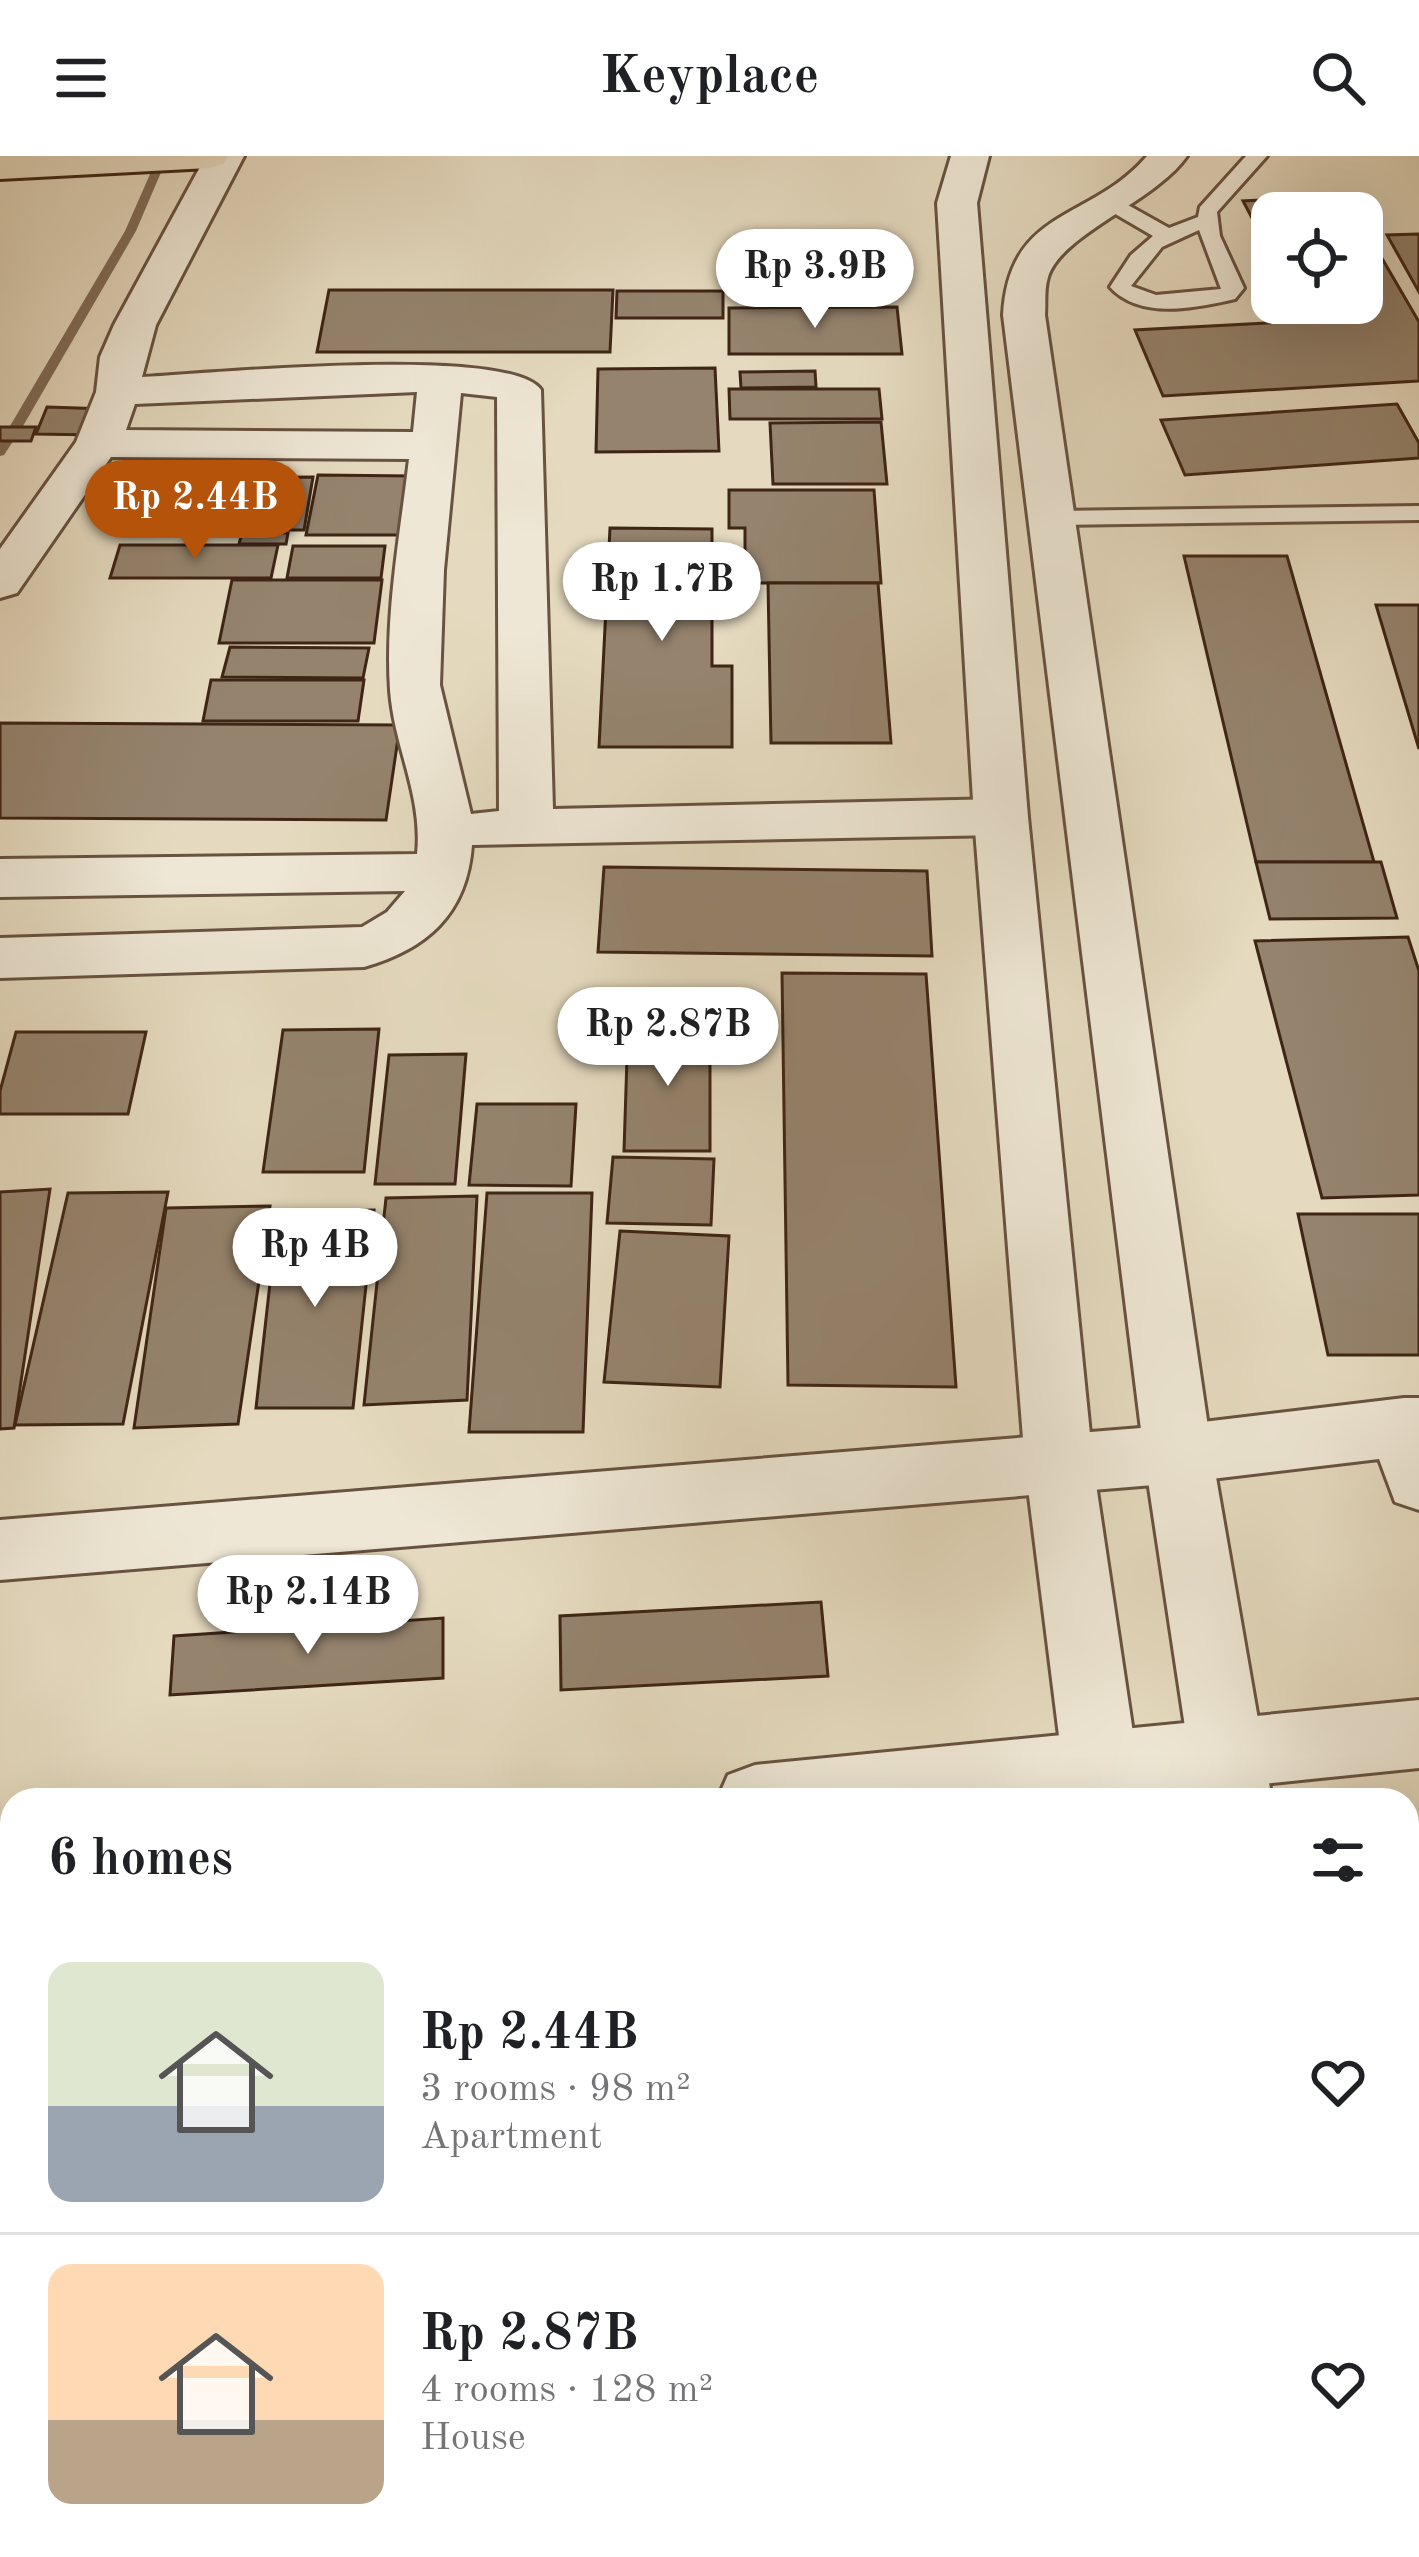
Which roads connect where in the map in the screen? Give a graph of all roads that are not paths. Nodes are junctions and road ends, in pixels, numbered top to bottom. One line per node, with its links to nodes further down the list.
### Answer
1 (209, 156): 6 (highway)
2 (225, 156): 12 (street)
3 (970, 156): 19 (street)
4 (1168, 156): 8 (street)
5 (1257, 156): 9 (lane)
6 (199, 157): 7 (highway)
7 (0, 166)
8 (1112, 204): 10 (lane); 16 (street)
9 (1206, 221): 10 (lane); 10 (lane)
10 (1167, 235)
11 (440, 381): 12 (street); 14 (street); 17 (street)
12 (118, 392): 13 (street)
13 (98, 443): 14 (street); 18 (street)
14 (436, 446): 17 (street)
15 (1419, 513): 16 (lane)
16 (1055, 518): 25 (street)
17 (469, 543): 20 (street); 21 (street)
18 (0, 583)
19 (1001, 818): 20 (street); 26 (street)
20 (526, 826): 21 (street)
21 (444, 851): 22 (street); 23 (street)
22 (0, 878)
23 (0, 958)
24 (1414, 1444): 25 (street)
25 (1178, 1454): 26 (street); 29 (street)
26 (1058, 1464): 27 (street); 30 (street)
27 (0, 1550)
28 (1419, 1734): 29 (street)
29 (1231, 1778): 30 (street)
30 (1102, 1784): 31 (street)
31 (1015, 1788)

